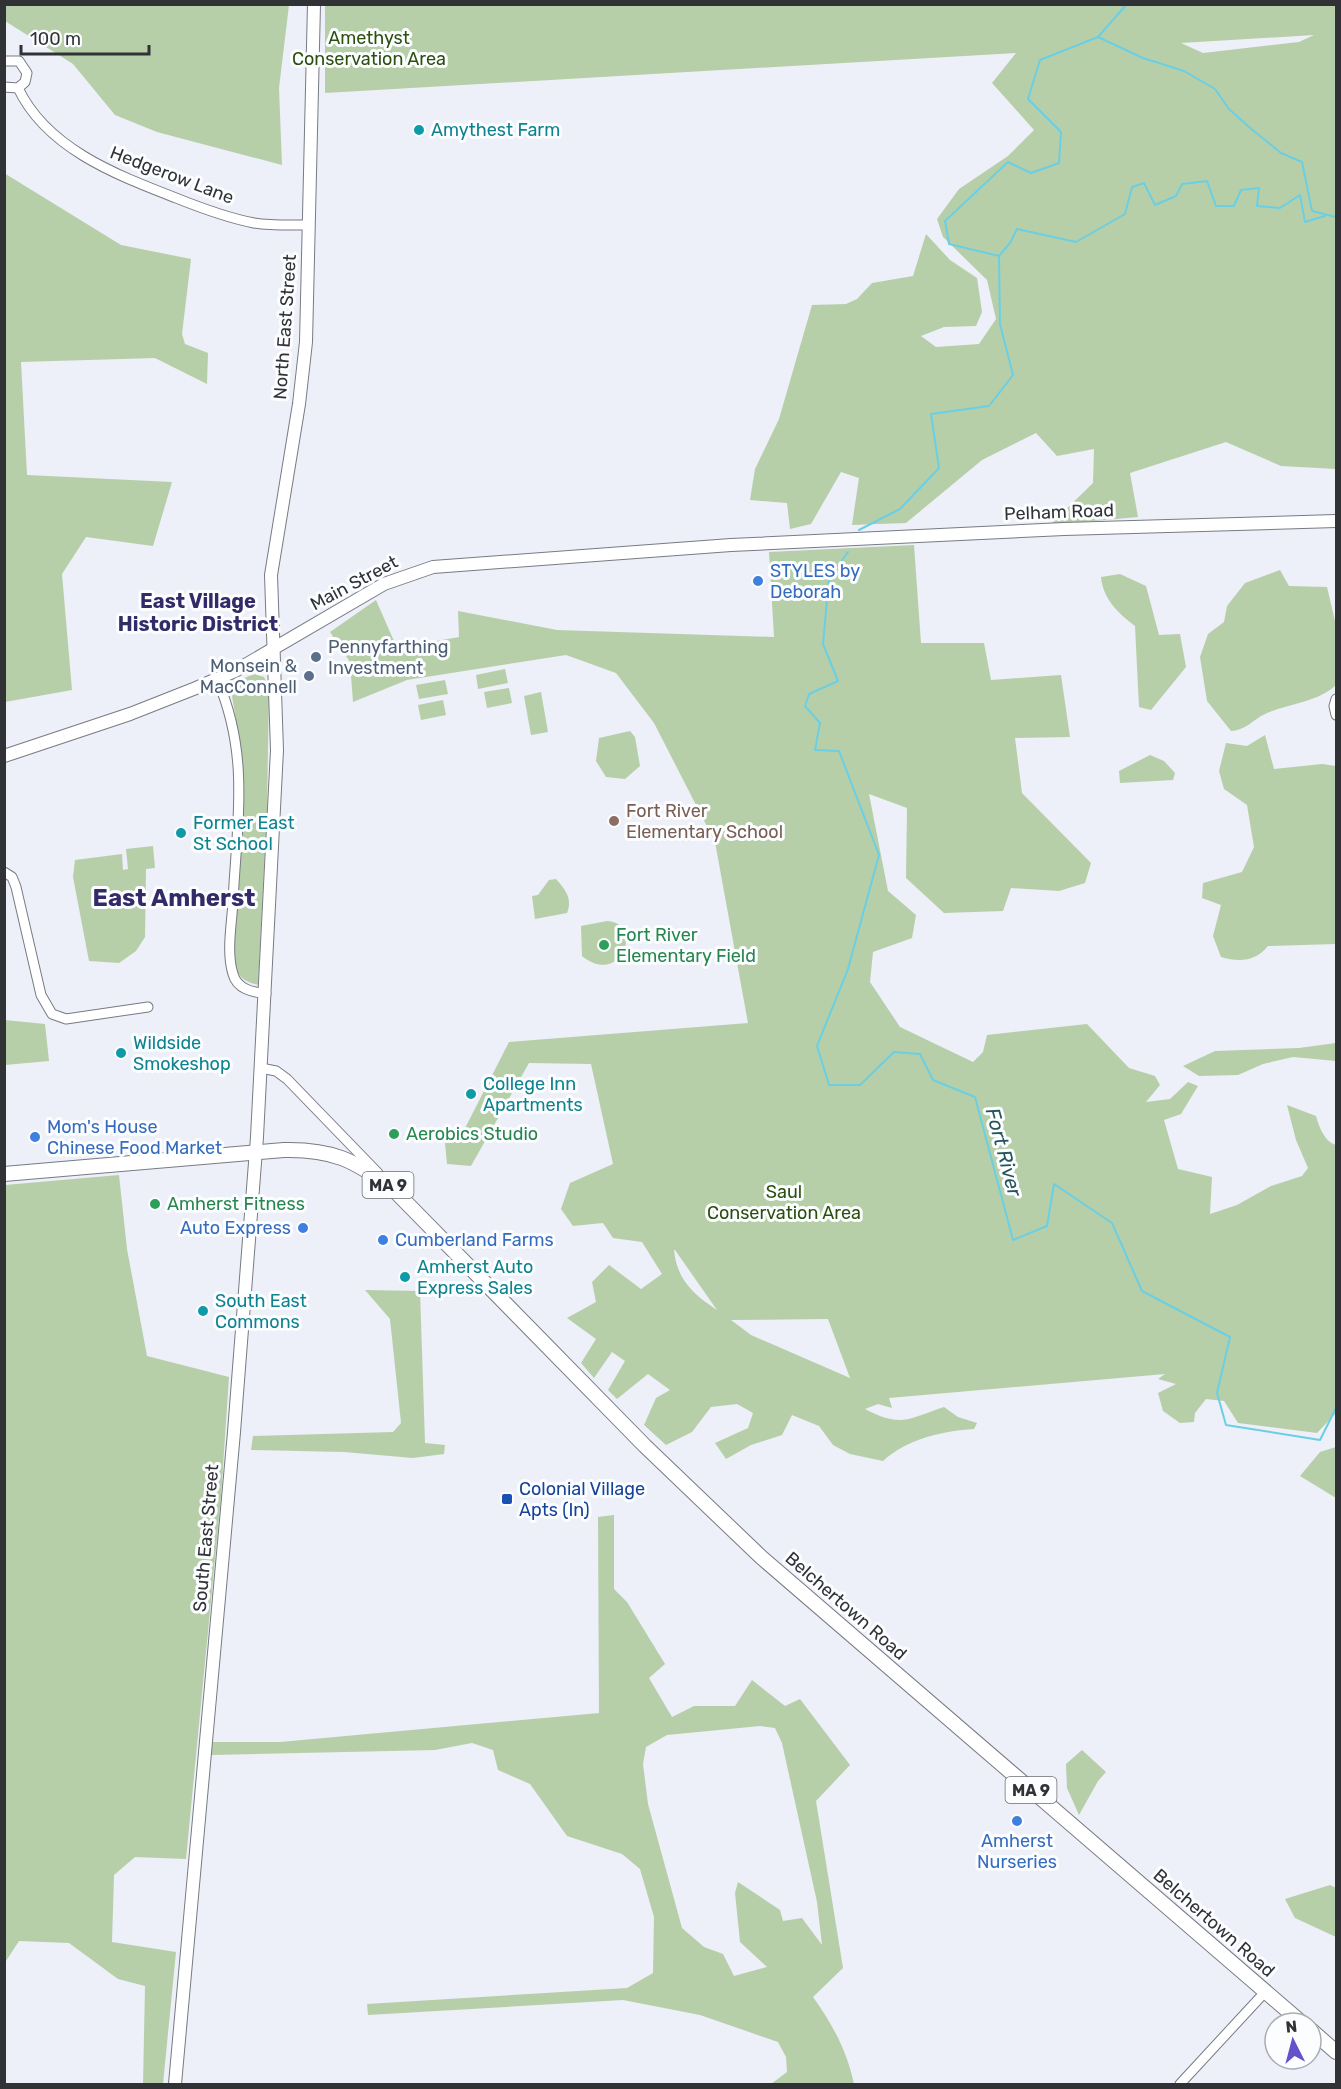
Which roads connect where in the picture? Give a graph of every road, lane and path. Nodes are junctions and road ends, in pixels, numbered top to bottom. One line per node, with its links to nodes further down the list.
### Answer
1 (314, 4): 5 (main road, North East Street)
2 (4, 62): 4 (street)
3 (4, 87): 4 (street)
4 (18, 88): 5 (street, Hedgerow Lane)
5 (309, 225): 8 (main road, North East Street)
6 (1336, 521): 7 (main road, Pelham Road)
7 (783, 543): 8 (main road, Main Street)
8 (273, 649): 9 (main road, Main Street); 14 (main road, South East Street)
9 (218, 679): 12 (main road, Main Street); 14 (street)
10 (1336, 699): 11 (street)
11 (1336, 715)
12 (4, 756)
13 (4, 872): 15 (street)
14 (266, 994): 16 (main road, South East Street)
15 (148, 1007)
16 (261, 1068): 17 (main road, South East Street); 19 (street, Belchertown Road)
17 (256, 1153): 18 (highway, MA 9); 19 (highway, Belchertown Road / MA 9); 24 (main road, South East Street)
18 (4, 1174)
19 (392, 1188): 20 (highway, Belchertown Road / MA 9)
20 (1266, 1991): 21 (highway, Belchertown Road / MA 9); 25 (street)
21 (1288, 2011)
22 (1323, 2041): 23 (highway)
23 (1336, 2052)
24 (175, 2085)
25 (1180, 2085)

